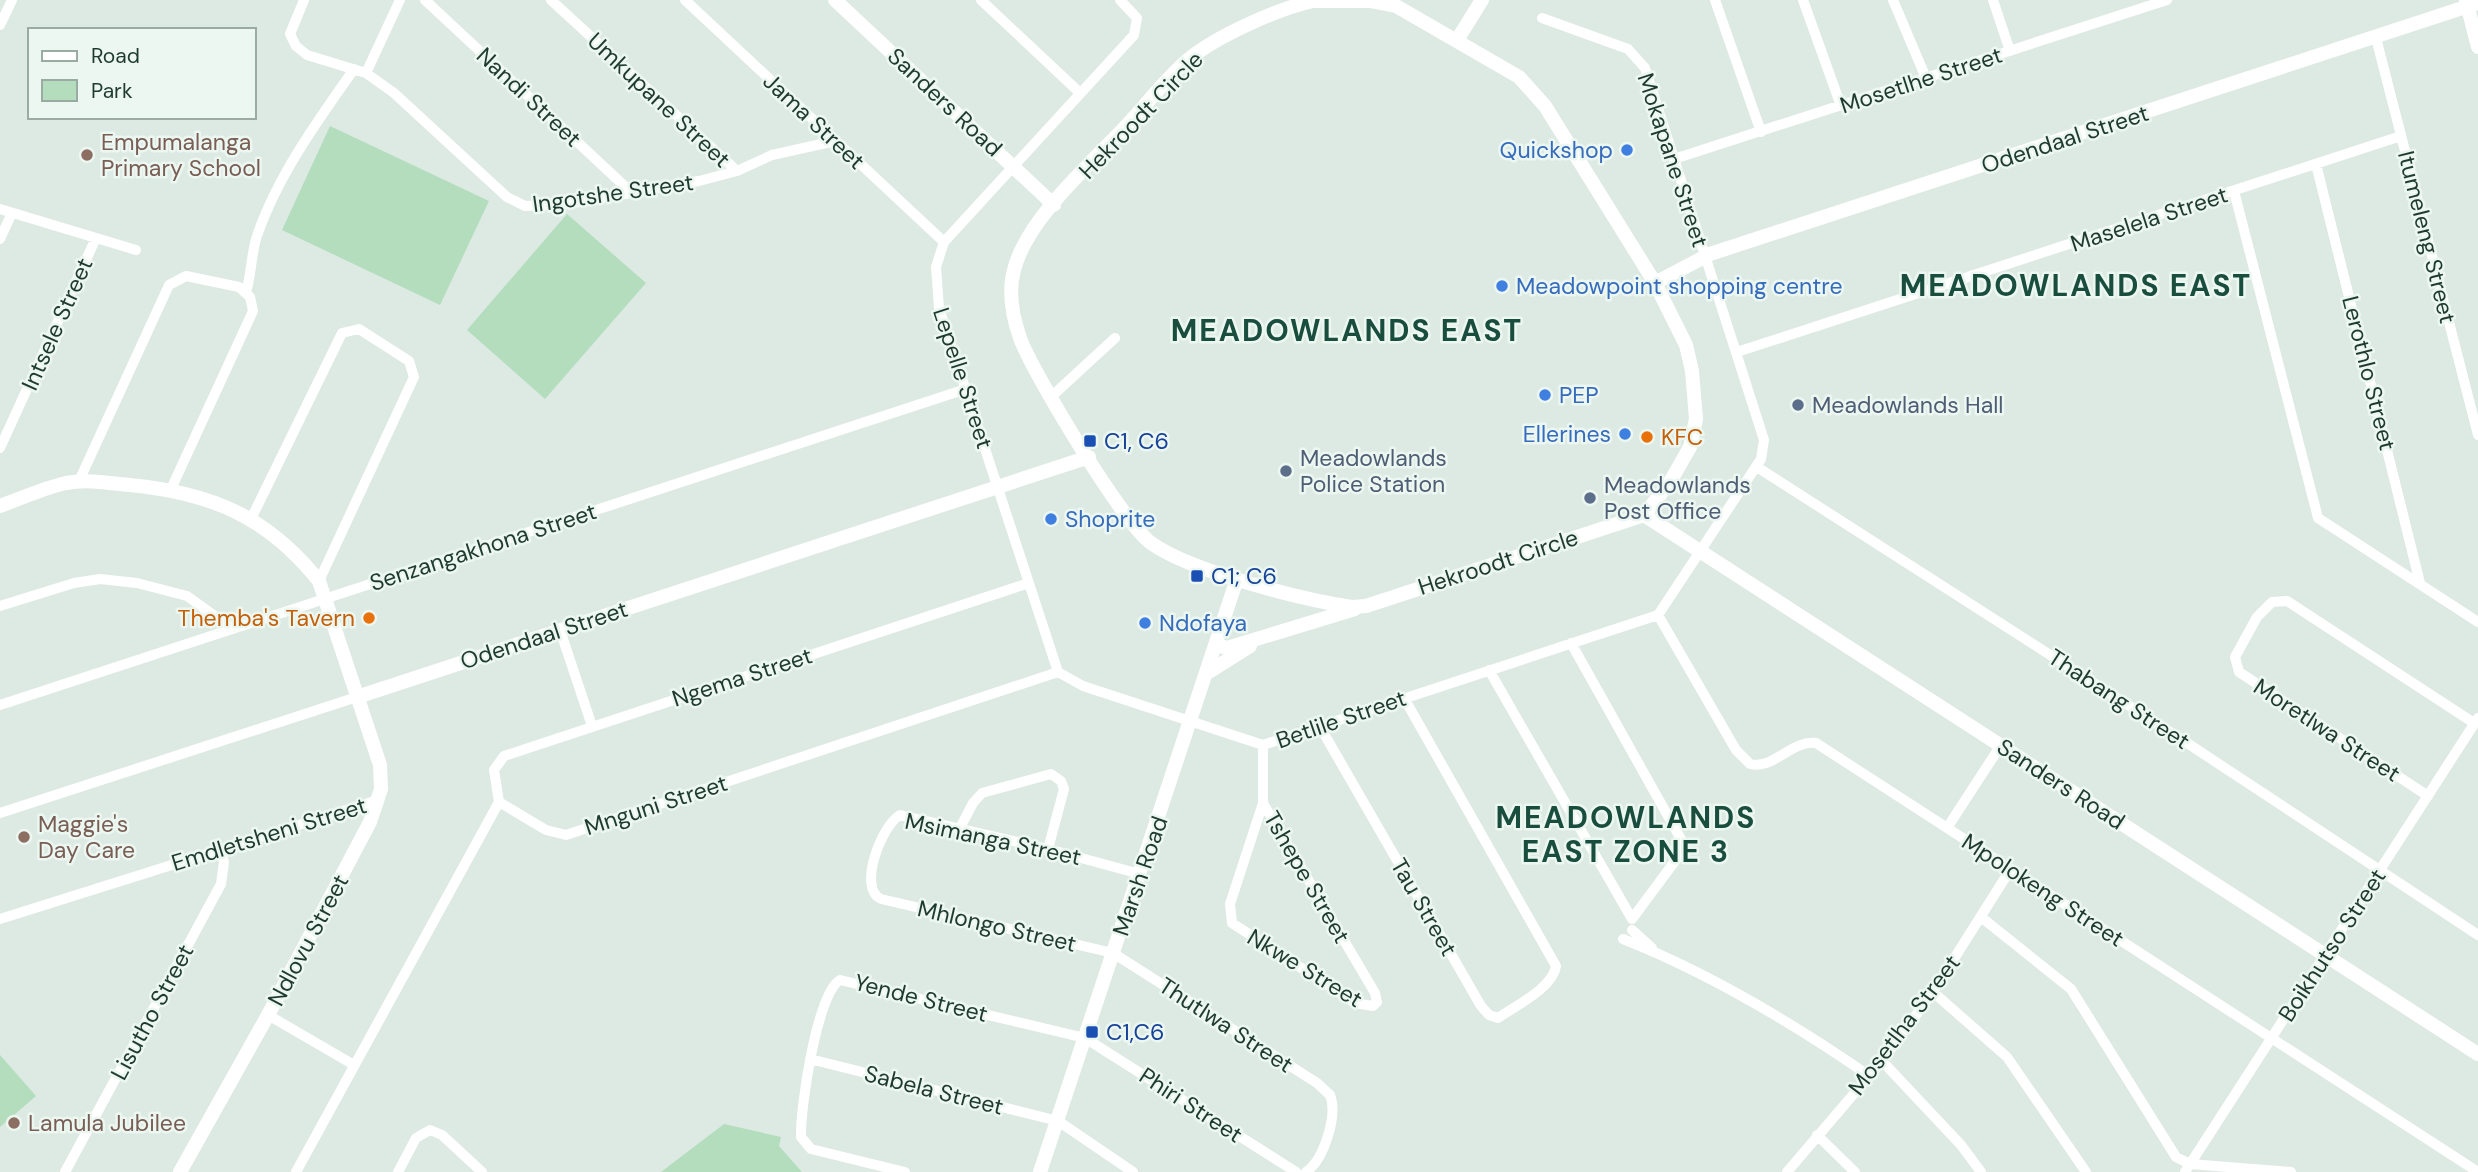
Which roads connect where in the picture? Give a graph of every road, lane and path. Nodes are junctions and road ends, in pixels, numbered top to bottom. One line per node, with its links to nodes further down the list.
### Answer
1 (12, 0): 18 (street)
2 (304, 0): 23 (street, Ingotshe Street)
3 (400, 0): 24 (street)
4 (425, 0): 36 (street, Nandi Street)
5 (551, 0): 34 (street, Umkupane Street)
6 (685, 0): 30 (street, Jama Street)
7 (835, 0): 33 (street, Sanders Road)
8 (981, 0): 26 (street)
9 (1120, 0): 26 (street, Lepelle Street)
10 (1482, 0): 20 (street)
11 (1715, 0): 28 (street)
12 (1803, 0): 27 (street)
13 (1893, 0): 25 (street)
14 (1993, 0): 22 (street)
15 (2167, 0): 22 (street, Mosetlhe Street)
16 (2470, 3): 19 (street, Odendaal Street); 21 (street)
17 (1542, 18): 31 (street, Mokapane Street)
18 (0, 25)
19 (2376, 38): 29 (street, Itumeleng Street); 44 (street, Odendaal Street)
20 (1457, 40): 37 (street, Hekroodt Circle); 45 (street, Hekroodt Circle)
21 (2478, 47)
22 (2010, 51): 25 (street, Mosetlhe Street)
23 (354, 69): 24 (street, Ingotshe Street); 46 (street)
24 (366, 73): 36 (street, Ingotshe Street)
25 (1926, 78): 27 (street, Mosetlhe Street)
26 (1079, 92): 33 (street, Lepelle Street)
27 (1841, 106): 28 (street, Mosetlhe Street)
28 (1761, 132): 31 (street, Mosetlhe Street)
29 (2401, 136): 32 (street, Maselela Street); 51 (street, Itumeleng Street)
30 (835, 141): 34 (street, Ingotshe Street); 42 (street, Jama Street)
31 (1674, 159): 44 (street, Mokapane Street)
32 (2316, 164): 35 (street, Maselela Street); 65 (street, Lerothlo Street)
33 (1013, 166): 37 (street, Sanders Road); 42 (street, Lepelle Street)
34 (737, 171): 36 (street, Ingotshe Street)
35 (2234, 191): 48 (street, Maselela Street); 65 (street)
36 (632, 194)
37 (1054, 205): 50 (street, Hekroodt Circle)
38 (0, 209): 39 (street)
39 (12, 213): 40 (street); 41 (street)
40 (96, 238): 43 (street); 52 (street, Intsele Street)
41 (0, 239)
42 (944, 242): 49 (street, Lepelle Street)
43 (136, 250)
44 (1704, 256): 45 (street, Odendaal Street); 48 (street, Mokapane Street)
45 (1655, 282): 59 (street, Hekroodt Circle)
46 (246, 292): 55 (street); 57 (street)
47 (1115, 338): 50 (street)
48 (1737, 352): 54 (street, Mokapane Street)
49 (966, 389): 56 (street, Lepelle Street); 66 (street, Senzangakhona Street)
50 (1052, 396): 53 (street, Hekroodt Circle)
51 (2478, 435)
52 (0, 448)
53 (1088, 457): 56 (street, Odendaal Street); 62 (street, Hekroodt Circle)
54 (1757, 467): 61 (street, Mokapane Street); 98 (street, Thabang Street)
55 (79, 481): 57 (street, Ndlovu Street); 58 (street)
56 (998, 486): 64 (street); 72 (street, Odendaal Street)
57 (171, 489): 60 (street, Ndlovu Street)
58 (0, 506)
59 (1644, 514): 61 (street, Sanders Road); 68 (street, Hekroodt Circle)
60 (251, 519): 63 (street, Ndlovu Street); 63 (street)
61 (1700, 550): 69 (street); 86 (street, Sanders Road)
62 (1237, 579): 68 (street, Hekroodt Circle); 75 (street, Marsh Road)
63 (319, 581): 66 (street, Ndlovu Street)
64 (1029, 583): 77 (street); 85 (street, Ngema Street)
65 (2420, 583): 70 (street)
66 (327, 598): 71 (street, Senzangakhona Street); 79 (street, Ndlovu Street)
67 (0, 606): 71 (street)
68 (1366, 606): 73 (street)
69 (1658, 615): 74 (street, Betlile Street); 94 (street, Mpolokeng Street)
70 (2478, 622)
71 (233, 629): 81 (street, Senzangakhona Street)
72 (560, 630): 79 (street, Odendaal Street); 85 (street)
73 (1266, 636): 75 (street); 78 (street)
74 (1571, 643): 76 (street, Betlile Street); 76 (street)
75 (1217, 645): 78 (street, Marsh Road)
76 (1489, 670): 80 (street, Betlile Street)
77 (1058, 672): 83 (street, Betlile Street); 90 (street, Mnguni Street)
78 (1207, 673): 83 (street, Marsh Road)
79 (360, 696): 89 (street, Ndlovu Street); 92 (street, Odendaal Street)
80 (1404, 698): 84 (street, Betlile Street); 84 (street, Tau Street)
81 (0, 705)
82 (2476, 720): 88 (street, Boikhutso Street); 88 (street, Moretlwa Street)
83 (1192, 723): 87 (street, Betlile Street); 99 (street, Marsh Road)
84 (1318, 725): 87 (street, Betlile Street)
85 (592, 726): 90 (street, Ngema Street)
86 (2001, 745): 94 (street); 108 (street, Sanders Road)
87 (1263, 746): 91 (street, Tshepe Street)
88 (2428, 796): 98 (street, Boikhutso Street)
89 (378, 800): 95 (street, Emdletsheni Street); 111 (street, Ndlovu Street)
90 (499, 802): 117 (street)
91 (1263, 803): 110 (street, Tshepe Street); 110 (street, Nkwe Street)
92 (0, 813)
93 (960, 828): 96 (street, Msimanga Street); 96 (street); 100 (street, Msimanga Street)
94 (1947, 828): 97 (street, Mpolokeng Street)
95 (220, 849): 102 (street, Emdletsheni Street); 123 (street, Lisutho Street)
96 (1048, 849): 99 (street, Msimanga Street)
97 (2010, 870): 101 (street, Mosetlha Street); 113 (street, Mpolokeng Street)
98 (2379, 872): 104 (street, Thabang Street); 108 (street, Boikhutso Street)
99 (1140, 874): 106 (street, Marsh Road)
100 (881, 899): 106 (street, Mhlongo Street)
101 (1981, 917): 109 (street, Mosetlha Street); 122 (street)
102 (0, 919)
103 (1632, 930): 107 (street)
104 (2478, 936)
105 (1623, 940): 107 (street)
106 (1114, 953): 112 (street, Marsh Road); 121 (street, Thutlwa Street)
107 (1658, 953): 118 (street)
108 (2325, 954): 113 (street, Boikhutso Street); 114 (street, Sanders Road)
109 (1933, 992): 116 (street, Mosetlha Street); 136 (street)
110 (1377, 1002)
111 (268, 1015): 117 (street); 124 (street, Ndlovu Street)
112 (1086, 1038): 115 (street, Yende Street); 119 (street, Marsh Road); 131 (street, Phiri Street)
113 (2271, 1039): 122 (street, Boikhutso Street); 138 (street, Mpolokeng Street)
114 (2478, 1054)
115 (810, 1059): 119 (street, Sabela Street); 128 (street)
116 (1882, 1061): 118 (street, Mosetlha Street); 135 (street)
117 (354, 1065): 125 (street)
118 (1867, 1075): 120 (street, Mosetlha Street)
119 (1058, 1121): 129 (street, Marsh Road); 130 (street)
120 (1817, 1135): 133 (street, Mosetlha Street); 134 (street)
121 (1315, 1166): 132 (street)
122 (2188, 1168): 137 (street)
123 (65, 1172)
124 (180, 1172)
125 (296, 1172)
126 (398, 1172): 127 (street)
127 (482, 1172)
128 (905, 1172)
129 (1040, 1172)
130 (1133, 1172)
131 (1296, 1172)
132 (1306, 1172)
133 (1787, 1172)
134 (1855, 1172)
135 (1981, 1172)
136 (2087, 1172)
137 (2291, 1172)
138 (2478, 1172)

